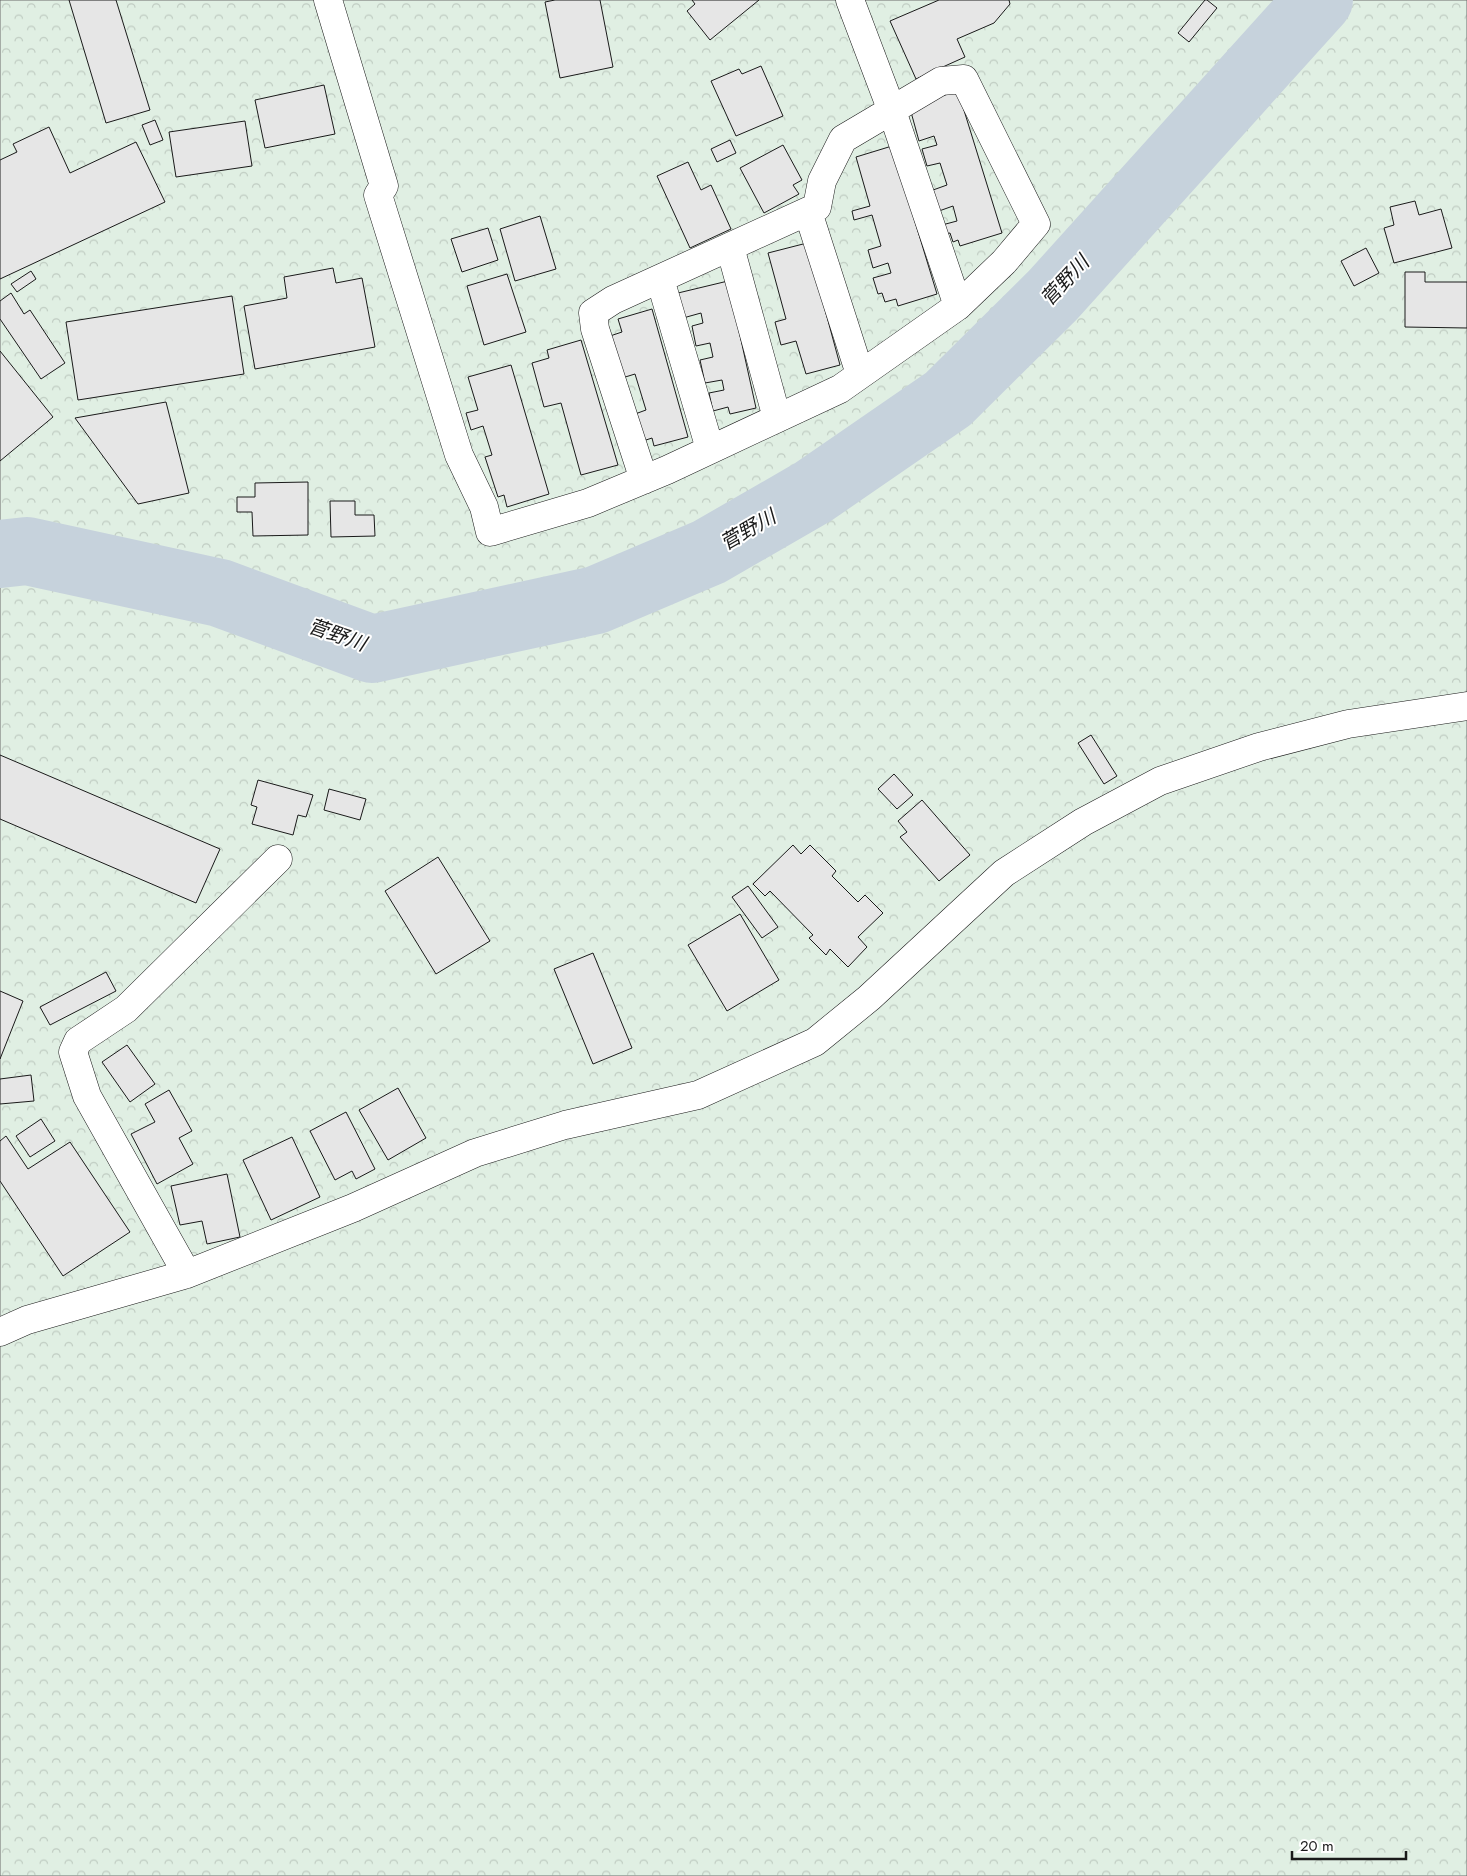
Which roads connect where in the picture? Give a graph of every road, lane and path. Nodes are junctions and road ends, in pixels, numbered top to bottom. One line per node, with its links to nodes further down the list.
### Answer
1 (328, 0): 11 (street)
2 (850, 0): 3 (street)
3 (892, 110): 4 (street); 7 (street); 7 (street)
4 (808, 212): 5 (street); 8 (street)
5 (730, 246): 6 (street); 9 (street)
6 (660, 279): 10 (street); 11 (street)
7 (958, 306): 8 (street)
8 (860, 374): 9 (street)
9 (777, 418): 10 (street)
10 (710, 449): 11 (street)
11 (644, 480)
12 (1467, 706): 14 (street)
13 (278, 859): 14 (street)
14 (186, 1274): 15 (street)
15 (0, 1332)

